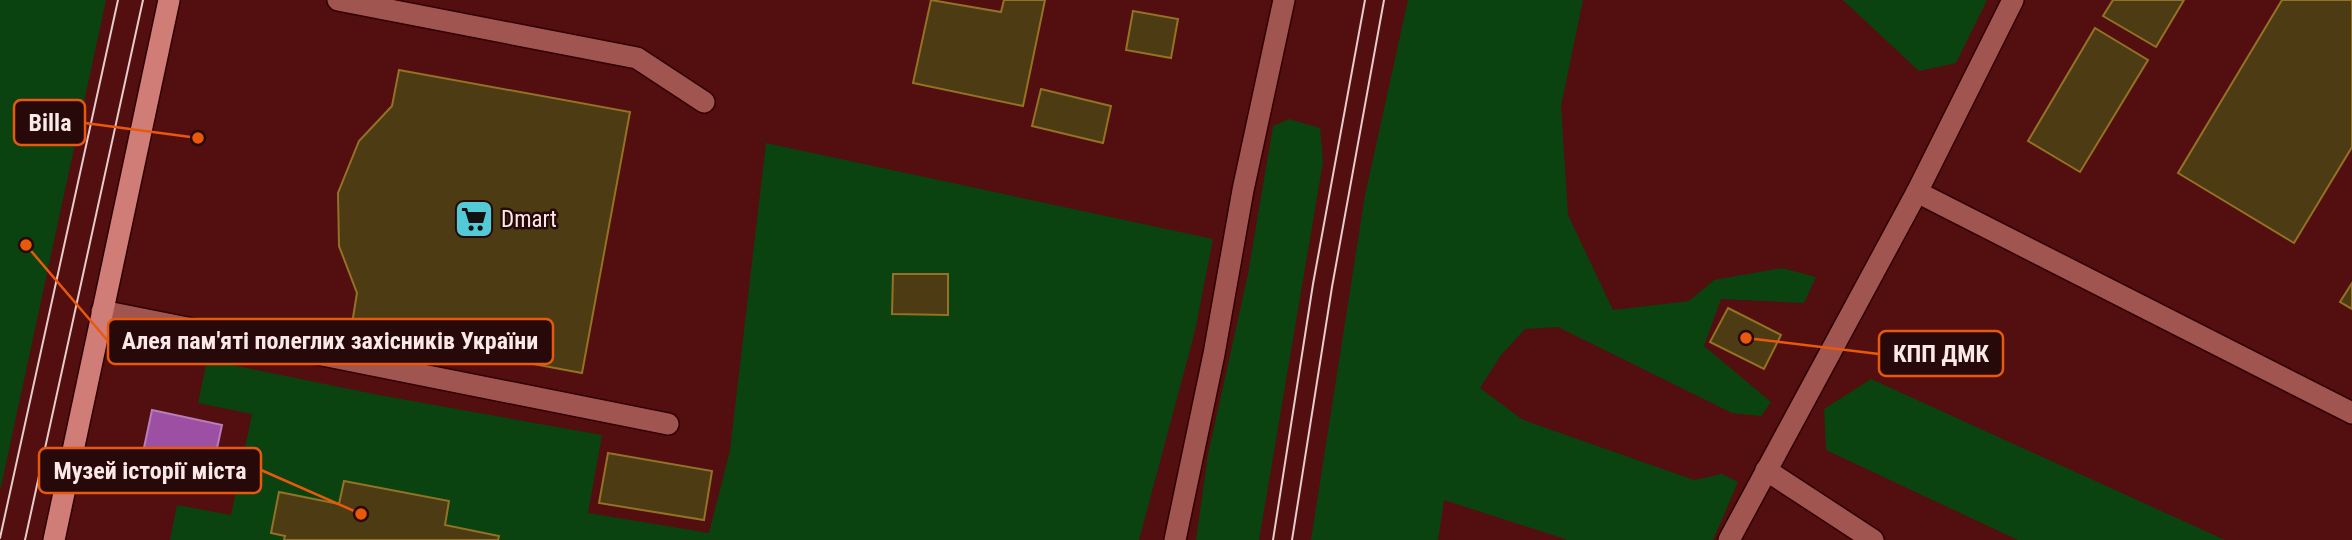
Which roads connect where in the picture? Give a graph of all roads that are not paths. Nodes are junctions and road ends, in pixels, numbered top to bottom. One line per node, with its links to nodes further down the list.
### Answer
1 (169, 0): 7 (main road)
2 (338, 0): 5 (street)
3 (1284, 0): 12 (street)
4 (2013, 0): 6 (street)
5 (704, 102)
6 (1917, 192): 8 (street); 10 (street)
7 (102, 311): 9 (street); 11 (main road)
8 (2352, 412)
9 (668, 424)
10 (1766, 470): 13 (street); 14 (street)
11 (54, 540)
12 (1175, 540)
13 (1729, 540)
14 (1873, 540)

